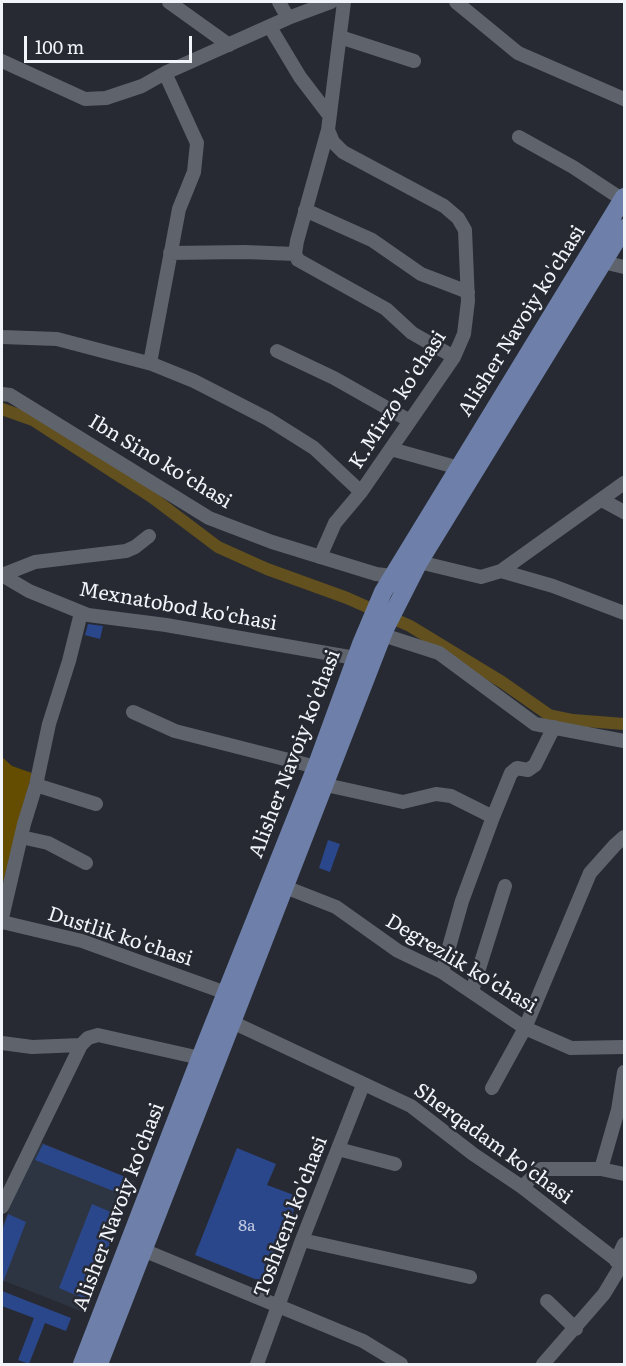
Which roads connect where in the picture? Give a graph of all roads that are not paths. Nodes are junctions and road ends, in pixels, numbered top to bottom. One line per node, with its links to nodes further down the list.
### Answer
1 (169, 2): 9 (street)
2 (279, 2): 6 (street)
3 (331, 2): 6 (street)
4 (344, 2): 8 (street)
5 (456, 2): 14 (street)
6 (288, 18): 7 (street)
7 (270, 27): 9 (street); 15 (street)
8 (339, 37): 10 (street); 15 (street)
9 (229, 45): 12 (street)
10 (414, 61)
11 (6, 63): 12 (street); 13 (street)
12 (165, 73): 21 (street)
13 (2, 78)
14 (624, 99)
15 (329, 115): 16 (street)
16 (327, 130): 19 (street); 25 (street, K.Mirzo ko'chasi)
17 (519, 137): 18 (street)
18 (624, 198): 33 (main road, Alisher Navoiy ko'chasi)
19 (306, 210): 22 (street); 25 (street)
20 (624, 228): 23 (main road, Alisher Navoiy ko'chasi)
21 (170, 253): 22 (street); 29 (street)
22 (295, 254): 28 (street)
23 (603, 262): 24 (street); 40 (main road, Alisher Navoiy ko'chasi)
24 (624, 267)
25 (468, 292): 28 (street, K.Mirzo ko'chasi)
26 (2, 337): 29 (street)
27 (278, 351): 31 (street)
28 (454, 357): 31 (street, K.Mirzo ko'chasi)
29 (150, 363): 35 (street)
30 (2, 394): 39 (street, Ibn Sino ko‘chasi)
31 (410, 421): 32 (street, K.Mirzo ko'chasi)
32 (391, 449): 33 (street); 35 (street, K.Mirzo ko'chasi)
33 (459, 468): 40 (main road, Alisher Navoiy ko'chasi)
34 (624, 483): 36 (street)
35 (362, 492): 39 (street, K.Mirzo ko'chasi)
36 (602, 500): 37 (street); 41 (street)
37 (624, 512)
38 (149, 536): 42 (street)
39 (320, 557): 43 (street, Ibn Sino ko‘chasi)
40 (412, 559): 41 (street); 43 (main road, Alisher Navoiy ko'chasi)
41 (501, 571): 45 (street)
42 (2, 575): 44 (street, Mexnatobod ko'chasi)
43 (395, 588): 46 (main road, Alisher Navoiy ko'chasi)
44 (81, 613): 47 (street, Mexnatobod ko'chasi); 52 (street)
45 (624, 613)
46 (379, 628): 47 (main road, Alisher Navoiy ko'chasi); 49 (street); 53 (main road, Alisher Navoiy ko'chasi)
47 (355, 658): 51 (main road, Alisher Navoiy ko'chasi)
48 (133, 712): 51 (street)
49 (554, 727): 50 (street); 55 (street)
50 (624, 741)
51 (316, 767): 64 (main road, Alisher Navoiy ko'chasi)
52 (36, 785): 54 (street); 56 (street)
53 (326, 785): 55 (street); 60 (main road, Alisher Navoiy ko'chasi)
54 (96, 804)
55 (493, 817): 62 (street)
56 (21, 837): 58 (street); 61 (street)
57 (624, 837): 66 (street)
58 (86, 863)
59 (505, 886): 63 (street)
60 (285, 887): 62 (street, Degrezlik ko'chasi); 65 (main road, Alisher Navoiy ko'chasi)
61 (2, 920): 64 (street, Dustlik ko'chasi)
62 (442, 972): 63 (street, Degrezlik ko'chasi)
63 (472, 991): 66 (street, Degrezlik ko'chasi)
64 (226, 993): 70 (main road, Alisher Navoiy ko'chasi)
65 (232, 1022): 72 (street, Sherqadam ko'chasi); 82 (main road, Alisher Navoiy ko'chasi)
66 (525, 1028): 69 (street, Degrezlik ko'chasi); 73 (street)
67 (2, 1043): 68 (street)
68 (81, 1045): 70 (street); 79 (street)
69 (624, 1047)
70 (200, 1058): 89 (main road, Alisher Navoiy ko'chasi)
71 (624, 1072): 76 (street)
72 (363, 1085): 74 (street, Toshkent ko'chasi); 78 (street, Sherqadam ko'chasi)
73 (492, 1089)
74 (338, 1149): 75 (street); 80 (street, Toshkent ko'chasi)
75 (395, 1164)
76 (601, 1168): 77 (street); 78 (street)
77 (624, 1174)
78 (522, 1187): 83 (street, Sherqadam ko'chasi)
79 (2, 1207)
80 (302, 1240): 84 (street); 86 (street, Toshkent ko'chasi)
81 (624, 1244): 83 (street)
82 (143, 1250): 86 (street); 90 (main road, Alisher Navoiy ko'chasi)
83 (621, 1264): 87 (street)
84 (470, 1277)
85 (547, 1301): 87 (street)
86 (278, 1306): 88 (street, Toshkent ko'chasi); 91 (street)
87 (576, 1329): 92 (street)
88 (258, 1364)
89 (82, 1365)
90 (99, 1365)
91 (401, 1365)
92 (543, 1365)

